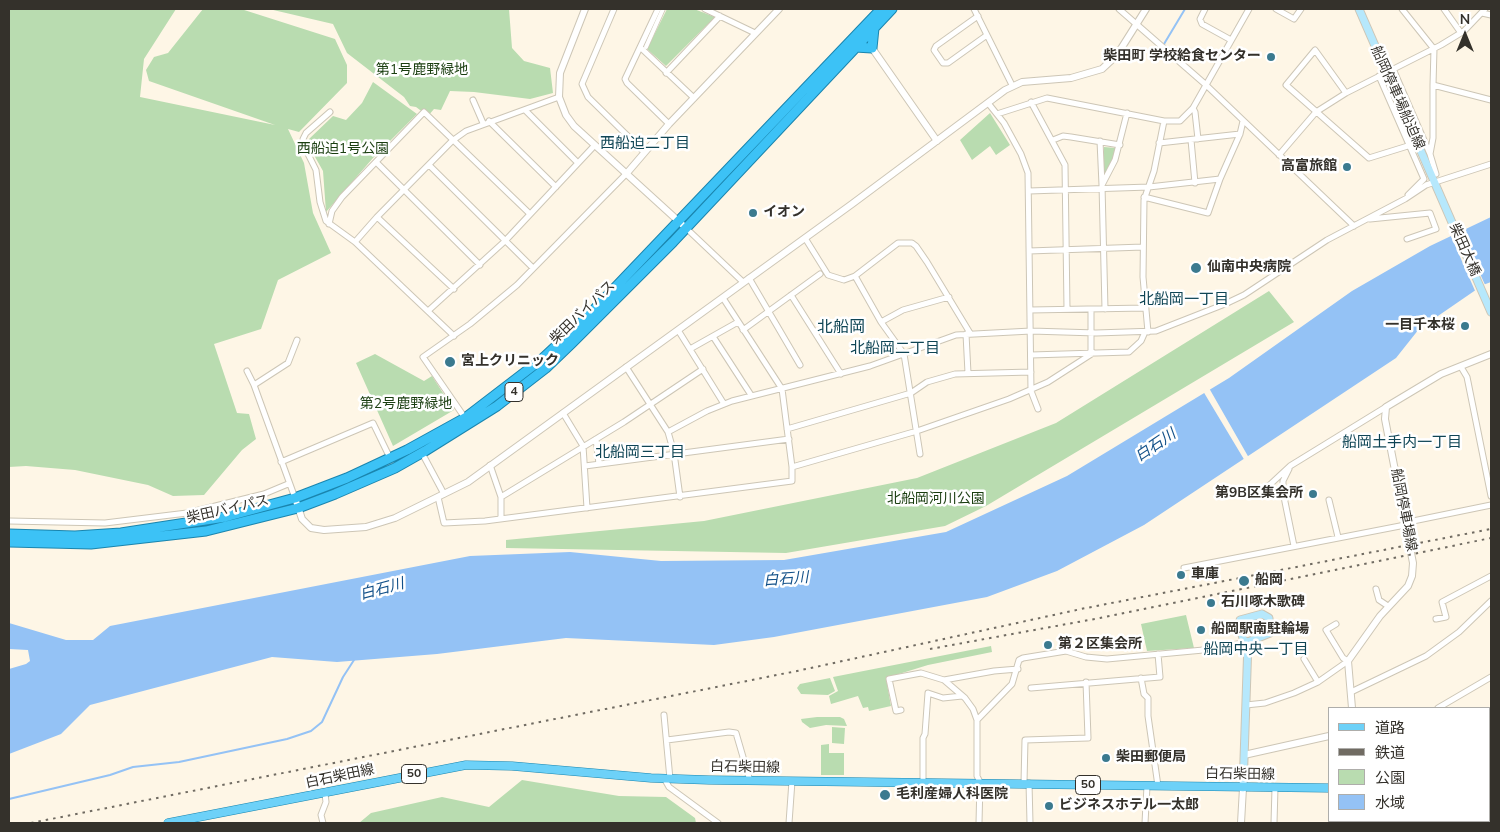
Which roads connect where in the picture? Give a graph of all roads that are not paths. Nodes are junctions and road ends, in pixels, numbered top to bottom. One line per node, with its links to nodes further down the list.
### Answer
1 (585, 9): 40 (street)
2 (614, 9): 67 (street)
3 (658, 9): 30 (street)
4 (663, 9): 30 (street)
5 (705, 9): 21 (street)
6 (780, 9): 26 (street)
7 (881, 9): 90 (highway, 柴田バイパス / 4)
8 (892, 9): 24 (highway, 柴田バイパス / 4)
9 (974, 9): 22 (street)
10 (1119, 9): 23 (street)
11 (1146, 9): 23 (street)
12 (1205, 9): 28 (street)
13 (1249, 9): 28 (street)
14 (1276, 9): 15 (street)
15 (1301, 9)
16 (1359, 9): 35 (main road, 船岡停車場船迫線)
17 (1402, 9): 32 (street)
18 (1444, 9): 25 (street)
19 (1483, 11): 20 (street); 25 (street)
20 (1491, 15)
21 (720, 16): 26 (street); 34 (street)
22 (978, 16): 27 (street); 27 (street)
23 (1136, 25): 36 (street); 38 (street)
24 (874, 28): 29 (highway, 柴田バイパス / 4); 31 (highway)
25 (1461, 32): 32 (street)
26 (755, 33): 41 (street)
27 (987, 34): 38 (street)
28 (1231, 40): 36 (street)
29 (855, 47): 31 (highway); 93 (highway, 柴田バイパス / 4)
30 (643, 48): 34 (street); 55 (street)
31 (872, 48): 61 (street)
32 (1434, 49): 33 (street); 37 (street)
33 (1393, 69): 35 (street); 68 (street)
34 (666, 73): 41 (street)
35 (1382, 75): 39 (street); 66 (street); 78 (main road, 船岡停車場船迫線)
36 (1205, 84): 46 (street); 53 (street)
37 (1433, 85): 43 (street); 68 (street)
38 (1012, 86): 45 (street)
39 (1346, 93): 49 (street); 49 (street)
40 (559, 97): 47 (street); 65 (street)
41 (694, 98): 55 (street)
42 (473, 100): 54 (street)
43 (1491, 100)
44 (1031, 102): 50 (street); 51 (street); 58 (street)
45 (988, 103): 51 (street); 61 (street)
46 (1193, 108): 52 (street); 57 (street)
47 (525, 110): 54 (street); 71 (street)
48 (330, 112): 91 (street)
49 (1316, 112): 66 (street); 69 (street)
50 (1127, 113): 52 (street); 64 (street)
51 (997, 114): 84 (street)
52 (1164, 121): 63 (street)
53 (1243, 121): 56 (street); 69 (street)
54 (486, 122): 60 (street); 79 (street)
55 (669, 124): 67 (street)
56 (1240, 134): 57 (street); 76 (street)
57 (1198, 139): 59 (street)
58 (1053, 140): 62 (street); 82 (street)
59 (1191, 140): 63 (street); 77 (street)
60 (452, 141): 70 (street); 73 (street); 87 (street)
61 (937, 141): 94 (street)
62 (1100, 141): 64 (street); 80 (street)
63 (1159, 143): 81 (street)
64 (1120, 144): 80 (street)
65 (595, 145): 71 (street); 74 (street)
66 (1411, 145): 86 (street)
67 (644, 152): 74 (street)
68 (1430, 154): 75 (street)
69 (1278, 155): 92 (street)
70 (376, 162): 83 (street); 91 (street)
71 (578, 163): 79 (street)
72 (1491, 164): 78 (street)
73 (430, 166): 83 (street); 96 (street)
74 (627, 173): 90 (street); 103 (street)
75 (1436, 174)
76 (1220, 179): 77 (street); 85 (street)
77 (1195, 182): 81 (street)
78 (1435, 185): 86 (street); 118 (main road, 柴田大橋)
79 (556, 187): 87 (street)
80 (1102, 187): 81 (street); 82 (street); 99 (street)
81 (1149, 188): 85 (street)
82 (1066, 189): 84 (street); 100 (street)
83 (405, 191): 88 (street); 102 (street)
84 (1029, 191): 101 (street)
85 (1144, 197): 98 (street)
86 (1405, 199): 89 (street)
87 (530, 214): 96 (street)
88 (377, 217): 97 (street); 107 (street)
89 (1367, 219): 92 (street); 95 (street)
90 (678, 222): 93 (street); 153 (highway, 柴田バイパス / 4)
91 (329, 225): 97 (street)
92 (1354, 226): 124 (street)
93 (686, 228): 106 (street); 160 (highway, 柴田バイパス / 4)
94 (805, 238): 105 (street); 106 (street)
95 (1407, 239)
96 (505, 241): 102 (street); 103 (street)
97 (355, 242): 116 (street)
98 (1143, 247): 99 (street); 111 (street)
99 (1104, 248): 100 (street); 114 (street)
100 (1066, 249): 101 (street); 112 (street)
101 (1029, 251): 115 (street)
102 (480, 265): 107 (street)
103 (533, 268): 127 (street)
104 (820, 274): 108 (street)
105 (855, 276): 109 (street); 120 (street)
106 (746, 280): 110 (street); 117 (street)
107 (454, 289): 116 (street)
108 (791, 295): 117 (street); 142 (street)
109 (948, 297): 120 (street); 125 (street)
110 (722, 298): 119 (street); 121 (street)
111 (1146, 308): 114 (street); 124 (street)
112 (1068, 309): 113 (street); 115 (street)
113 (1091, 309): 114 (street); 126 (street)
114 (1105, 309)
115 (1030, 310): 123 (street)
116 (428, 311): 127 (street)
117 (769, 311): 122 (street); 135 (street)
118 (1491, 312)
119 (738, 322): 122 (street); 128 (street)
120 (881, 322): 132 (street)
121 (678, 330): 130 (street); 136 (street)
122 (743, 330): 144 (street)
123 (1031, 331): 125 (street); 126 (street); 134 (street)
124 (1147, 332): 126 (street); 131 (street)
125 (968, 333): 132 (street); 141 (street)
126 (1091, 333): 131 (street)
127 (454, 336): 153 (street)
128 (714, 338): 130 (street); 147 (street)
129 (297, 340): 143 (street)
130 (690, 350): 138 (street)
131 (1092, 353): 134 (street); 145 (street)
132 (904, 354): 142 (street); 146 (street)
133 (1491, 354): 137 (street)
134 (1031, 355): 140 (street)
135 (800, 365)
136 (626, 367): 149 (street); 152 (street)
137 (1461, 367): 150 (street); 173 (street)
138 (703, 369): 148 (street); 149 (street)
139 (246, 371): 143 (street)
140 (1031, 372): 141 (street); 145 (street)
141 (968, 373): 146 (street)
142 (841, 374): 144 (street)
143 (254, 384): 164 (street)
144 (782, 388): 147 (street); 154 (street)
145 (1031, 390): 151 (street); 155 (street)
146 (911, 393): 154 (street); 155 (street)
147 (751, 395): 148 (street)
148 (724, 404): 156 (street)
149 (649, 405): 156 (street); 157 (street)
150 (1386, 408): 168 (street); 183 (street, 船岡停車場線)
151 (1038, 409)
152 (563, 413): 159 (street); 166 (street)
153 (465, 418): 163 (highway, 柴田バイパス / 4)
154 (787, 429): 158 (street)
155 (917, 431): 162 (street); 169 (street)
156 (668, 432): 161 (street)
157 (596, 439): 159 (street); 165 (street)
158 (789, 439): 161 (street); 169 (street)
159 (583, 446): 167 (street); 174 (street)
160 (422, 453): 172 (street); 179 (highway, 柴田バイパス / 4)
161 (674, 454): 165 (street); 175 (street)
162 (920, 454)
163 (390, 458): 164 (street); 176 (highway, 柴田バイパス / 4)
164 (281, 462): 170 (street)
165 (599, 464): 167 (street)
166 (490, 465): 172 (street); 174 (street)
167 (585, 466): 180 (street)
168 (1290, 466): 171 (street); 187 (street)
169 (792, 467): 175 (street)
170 (288, 484): 176 (street); 182 (street)
171 (1262, 492)
172 (441, 496): 179 (street); 181 (street)
173 (1491, 496)
174 (501, 497): 181 (street)
175 (680, 497): 180 (street)
176 (294, 498): 179 (street); 184 (highway, 柴田バイパス / 4)
177 (1329, 500): 185 (street)
178 (1491, 505): 183 (street)
179 (298, 508): 186 (highway, 柴田バイパス / 4)
180 (587, 508): 181 (street)
181 (501, 519)
182 (9, 521)
183 (1406, 524): 185 (street); 192 (street, 船岡停車場線)
184 (9, 534)
185 (1338, 537): 187 (street)
186 (9, 542)
187 (1294, 546): 188 (street)
188 (1184, 568)
189 (1491, 576): 193 (street)
190 (1376, 589): 192 (street)
191 (1491, 601): 206 (street)
192 (1388, 606): 198 (street, 船岡停車場線)
193 (1436, 619)
194 (1336, 624): 198 (street)
195 (1248, 642): 195 (main road); 196 (street); 208 (main road)
196 (1158, 654): 199 (street); 201 (street)
197 (1304, 659): 204 (street)
198 (1348, 661): 204 (street); 206 (street)
199 (1018, 669): 202 (street); 213 (street)
200 (1491, 677): 210 (street)
201 (1141, 678): 203 (street); 224 (street)
202 (944, 680): 207 (street); 211 (street)
203 (1086, 682): 205 (street); 222 (street)
204 (1318, 682): 208 (street)
205 (1031, 688)
206 (1351, 692): 209 (street)
207 (962, 696): 213 (street); 220 (street)
208 (1246, 705): 216 (main road)
209 (1352, 707)
210 (1440, 707)
211 (901, 710)
212 (664, 715): 215 (street)
213 (977, 720): 221 (street)
214 (1328, 736): 216 (street)
215 (668, 740): 217 (street); 218 (street)
216 (1244, 755): 225 (main road)
217 (667, 778): 218 (main road, 白石柴田線 / 50); 228 (main road, 白石柴田線 / 50); 231 (street)
218 (750, 781): 219 (main road, 白石柴田線 / 50)
219 (792, 781): 220 (main road, 白石柴田線 / 50); 232 (street)
220 (922, 782): 221 (main road, 白石柴田線 / 50)
221 (980, 782): 222 (main road, 白石柴田線 / 50); 233 (street)
222 (1027, 783): 223 (main road, 白石柴田線 / 50); 234 (street)
223 (1147, 786): 224 (main road, 白石柴田線 / 50); 235 (street)
224 (1158, 786): 225 (main road, 白石柴田線 / 50)
225 (1243, 788): 226 (main road, 白石柴田線 / 50); 236 (street)
226 (1275, 788): 227 (main road, 白石柴田線 / 50); 237 (street)
227 (1328, 788)
228 (325, 794): 229 (main road, 白石柴田線 / 50); 230 (street)
229 (168, 823)
230 (323, 823)
231 (718, 823)
232 (789, 823)
233 (979, 823)
234 (1030, 823)
235 (1145, 823)
236 (1241, 823)
237 (1274, 823)

